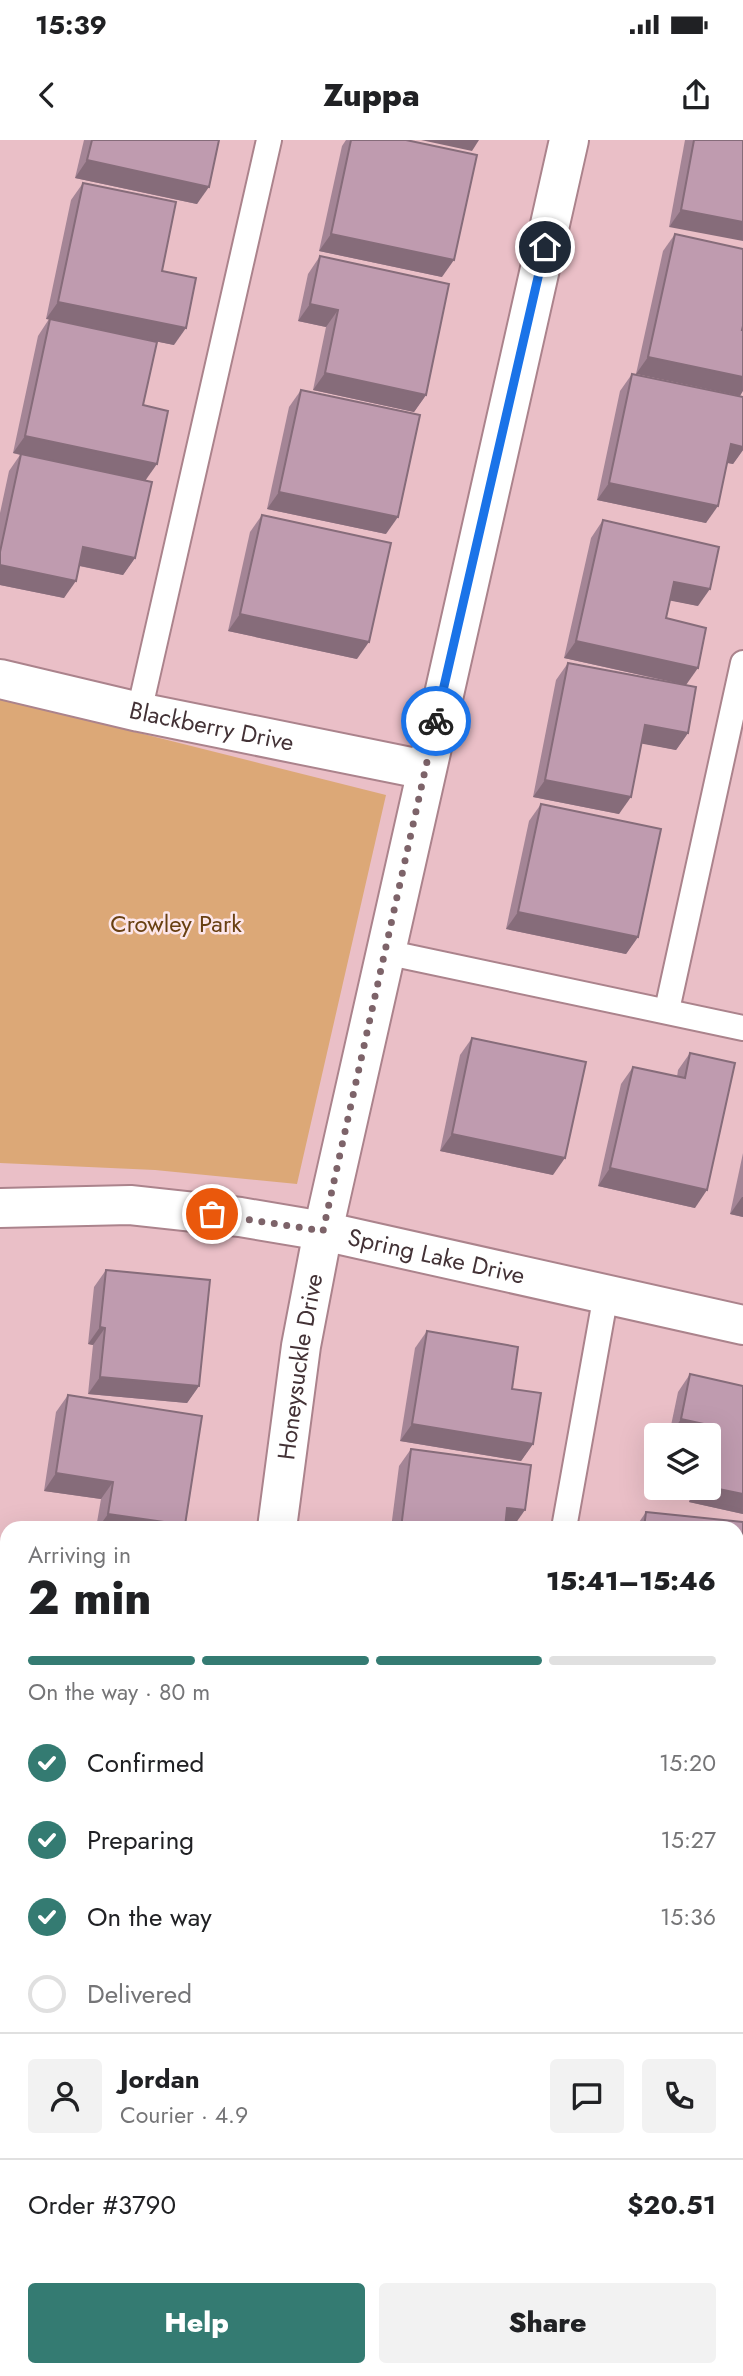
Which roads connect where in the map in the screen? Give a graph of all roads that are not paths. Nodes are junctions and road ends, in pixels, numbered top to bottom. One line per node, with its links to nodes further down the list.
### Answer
1 (269, 140): 5 (lane)
2 (569, 140): 6 (street, Honeysuckle Drive)
3 (743, 663): 8 (lane)
4 (0, 679): 5 (street, Blackberry Drive)
5 (139, 712): 6 (street, Blackberry Drive)
6 (426, 770): 7 (street, Honeysuckle Drive)
7 (385, 952): 8 (lane); 11 (street, Honeysuckle Drive)
8 (667, 1010): 9 (lane)
9 (743, 1028)
10 (0, 1208): 11 (street, Spring Lake Drive)
11 (323, 1231): 12 (street, Spring Lake Drive); 14 (street, Honeysuckle Drive)
12 (606, 1294): 13 (street, Spring Lake Drive); 15 (lane)
13 (743, 1325)
14 (278, 1521)
15 (565, 1521)

